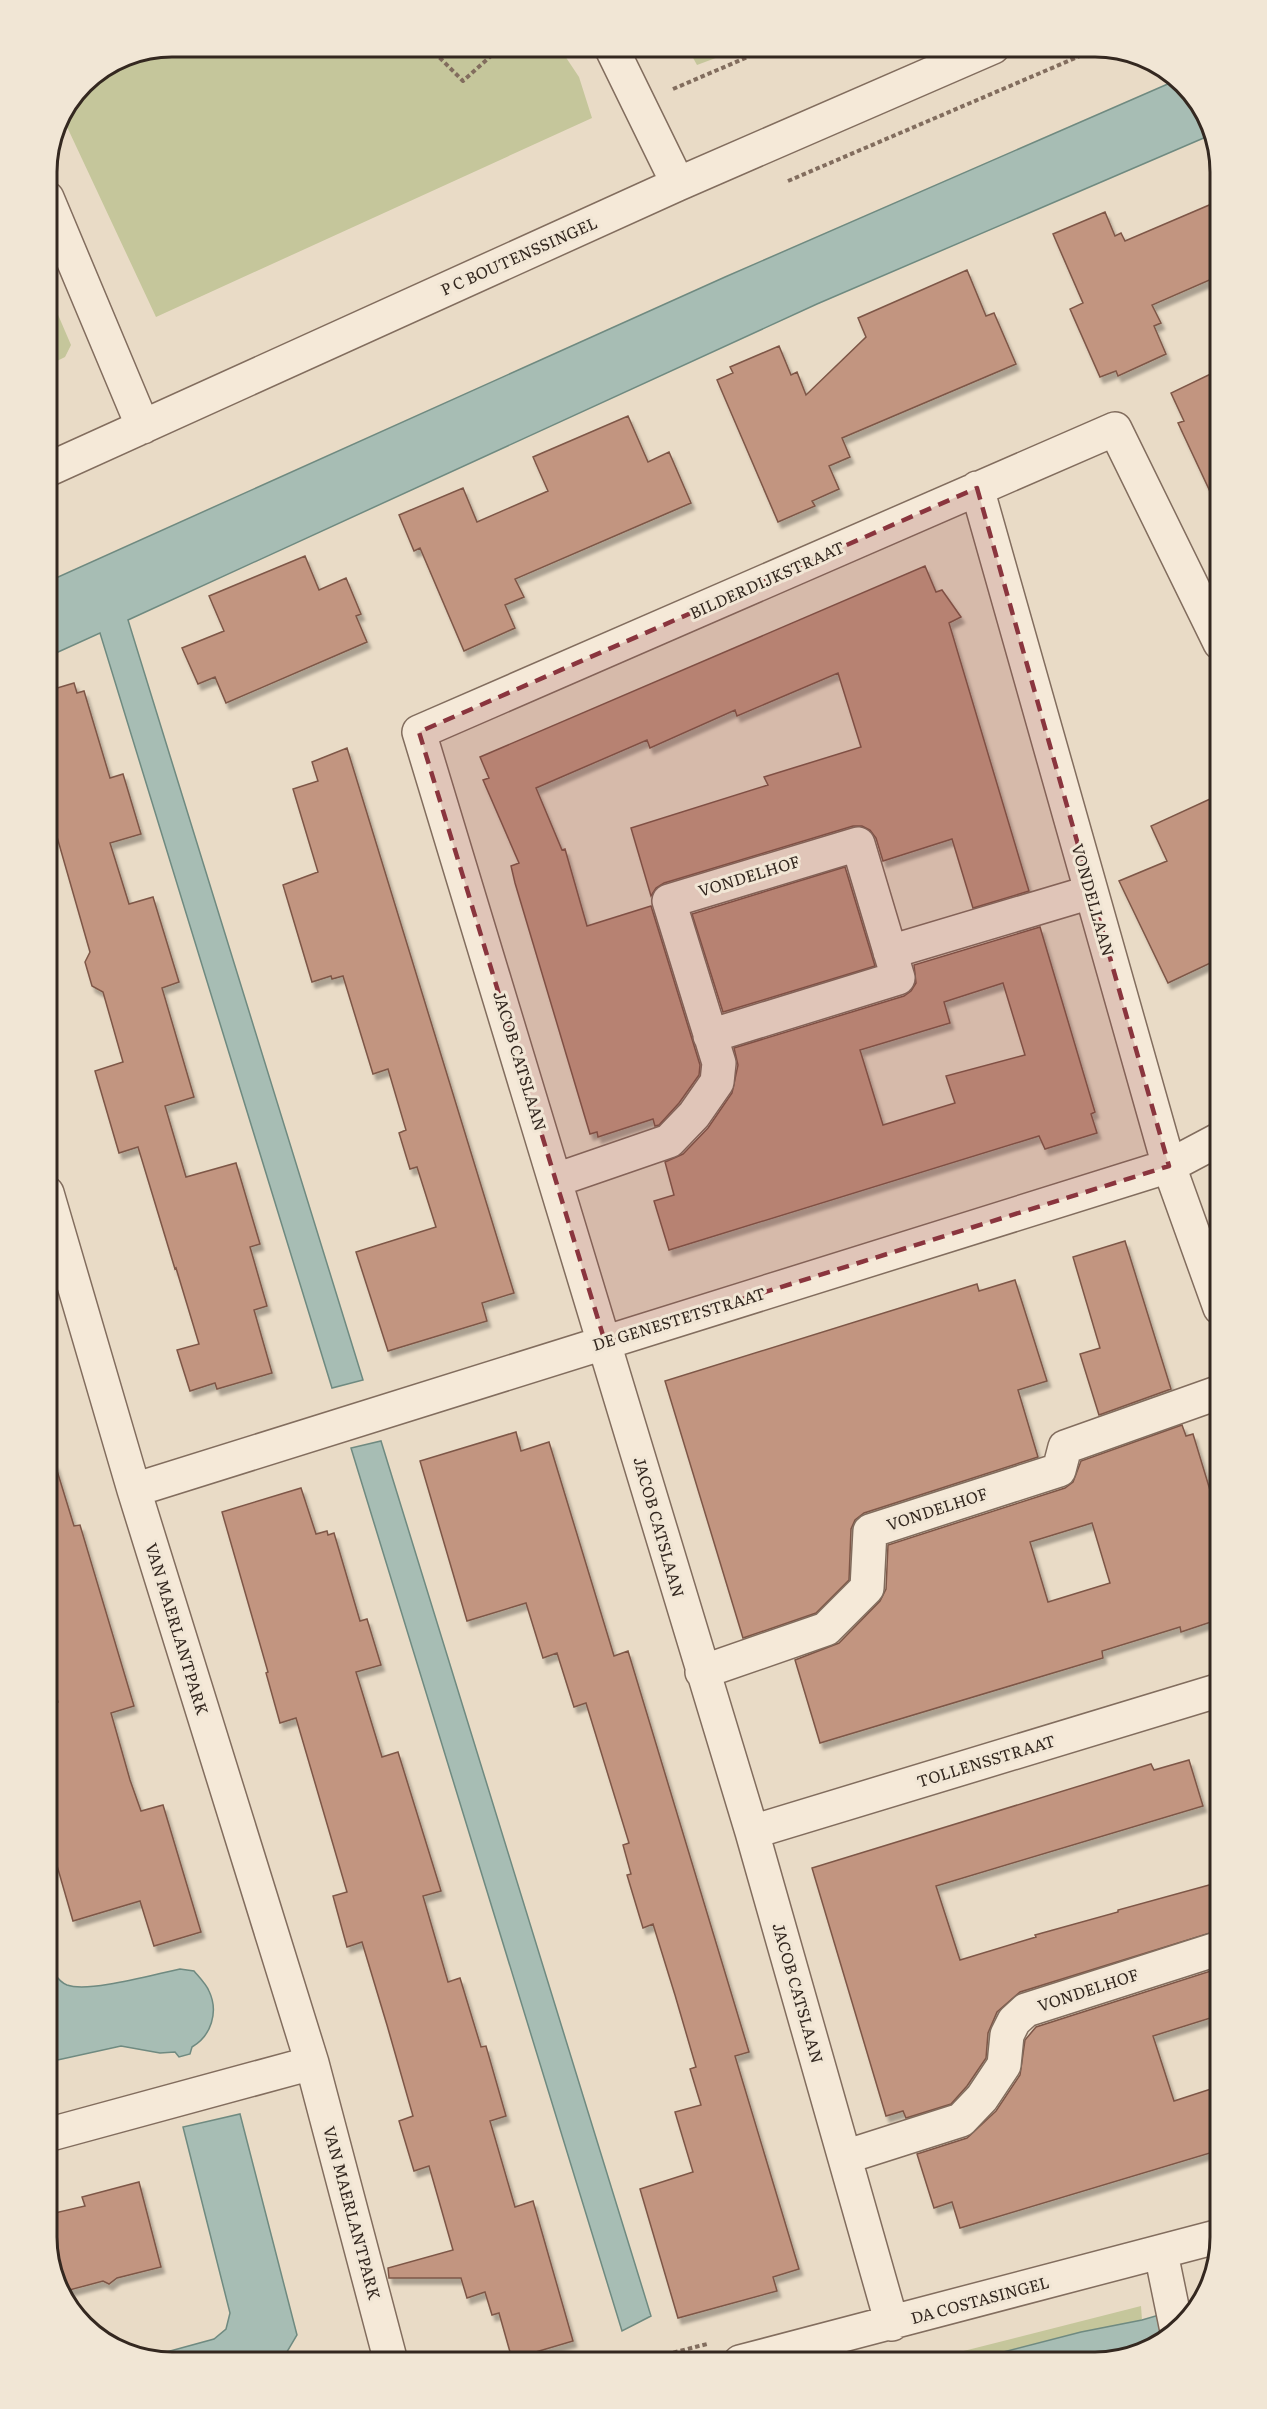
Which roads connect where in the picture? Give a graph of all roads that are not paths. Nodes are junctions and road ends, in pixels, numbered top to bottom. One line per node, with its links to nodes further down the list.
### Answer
1 (616, 57): 3 (street)
2 (970, 57): 3 (street, P C BOUTENSSINGEL)
3 (678, 184): 5 (street, P C BOUTENSSINGEL)
4 (57, 222): 5 (street)
5 (143, 427): 6 (street, P C BOUTENSSINGEL)
6 (57, 466)
7 (977, 488): 8 (street, BILDERDIJKSTRAAT); 9 (street, BILDERDIJKSTRAAT); 10 (street, VONDELLAAN)
8 (1210, 621)
9 (420, 732): 15 (street, JACOB CATSLAAN)
10 (1091, 892): 11 (street); 14 (street, VONDELLAAN)
11 (891, 952): 12 (street, VONDELHOF); 12 (street, VONDELHOF)
12 (710, 1036): 15 (street, VONDELHOF)
13 (1210, 1145): 14 (street, DE GENESTETSTRAAT)
14 (1169, 1167): 17 (street, VONDELLAAN); 18 (street, DE GENESTETSTRAAT)
15 (556, 1180): 18 (street, JACOB CATSLAAN)
16 (57, 1227): 20 (street, VAN MAERLANTPARK)
17 (1210, 1278)
18 (605, 1342): 20 (street, DE GENESTETSTRAAT); 21 (street, JACOB CATSLAAN)
19 (1210, 1396): 21 (street, VONDELHOF)
20 (134, 1490): 25 (street, VAN MAERLANTPARK)
21 (702, 1672): 23 (street, JACOB CATSLAAN)
22 (1210, 1693): 23 (street, TOLLENSSTRAAT)
23 (752, 1832): 27 (street, JACOB CATSLAAN)
24 (1210, 1951): 27 (street, VONDELHOF)
25 (312, 2063): 26 (street); 32 (street, VAN MAERLANTPARK)
26 (57, 2132)
27 (844, 2157): 31 (street, JACOB CATSLAAN)
28 (1210, 2239): 29 (street, DA COSTASINGEL)
29 (1161, 2253): 30 (street); 31 (street, DA COSTASINGEL)
30 (1173, 2312)
31 (892, 2324): 33 (street, DA COSTASINGEL)
32 (388, 2352)
33 (780, 2352)

